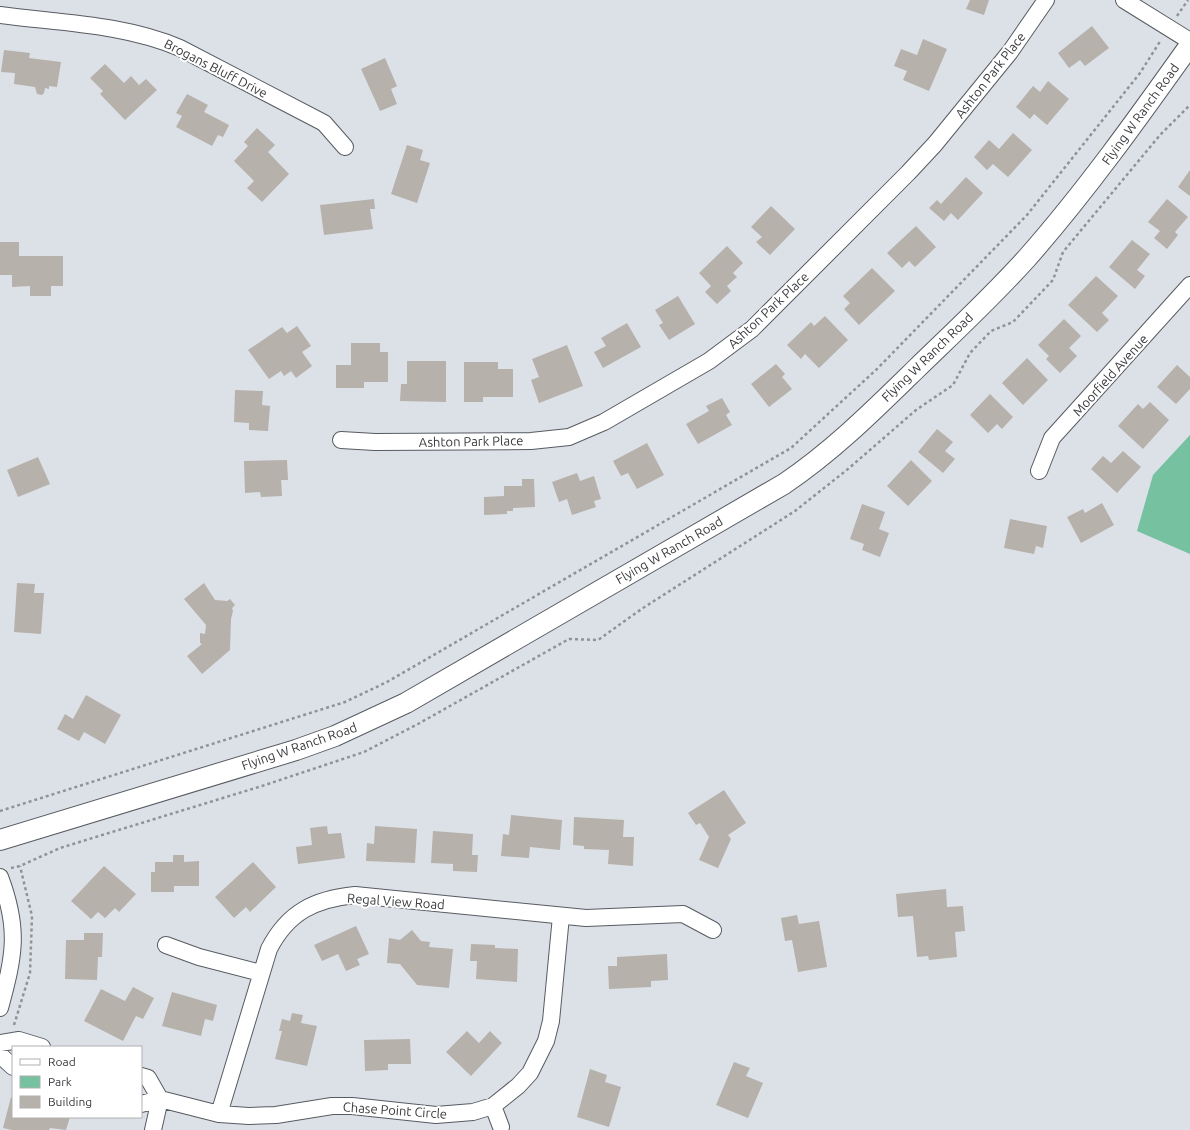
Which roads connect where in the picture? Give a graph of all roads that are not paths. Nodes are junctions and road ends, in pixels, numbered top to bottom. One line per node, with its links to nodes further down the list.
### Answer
1 (1046, 0): 8 (street, Ashton Park Place)
2 (1124, 0): 4 (street)
3 (0, 15): 6 (street, Brogans Bluff Drive)
4 (1190, 41)
5 (1190, 45): 10 (street, Flying W Ranch Road)
6 (345, 148)
7 (1190, 285): 9 (street, Moorfield Avenue)
8 (341, 440)
9 (1039, 471)
10 (0, 840)
11 (0, 877): 16 (street)
12 (561, 916): 13 (street, Regal View Road); 15 (street, Regal View Road); 24 (street, Chase Point Circle)
13 (713, 930)
14 (166, 944): 15 (street)
15 (261, 974): 25 (street, Regal View Road)
16 (0, 1008)
17 (0, 1043): 18 (street)
18 (39, 1046)
19 (0, 1055): 20 (street)
20 (12, 1066)
21 (142, 1076): 22 (street)
22 (160, 1099): 23 (street, Chase Point Circle); 25 (street, Chase Point Circle); 27 (street)
23 (142, 1104)
24 (493, 1106): 25 (street, Chase Point Circle); 26 (street)
25 (219, 1114)
26 (501, 1127)
27 (153, 1130)

